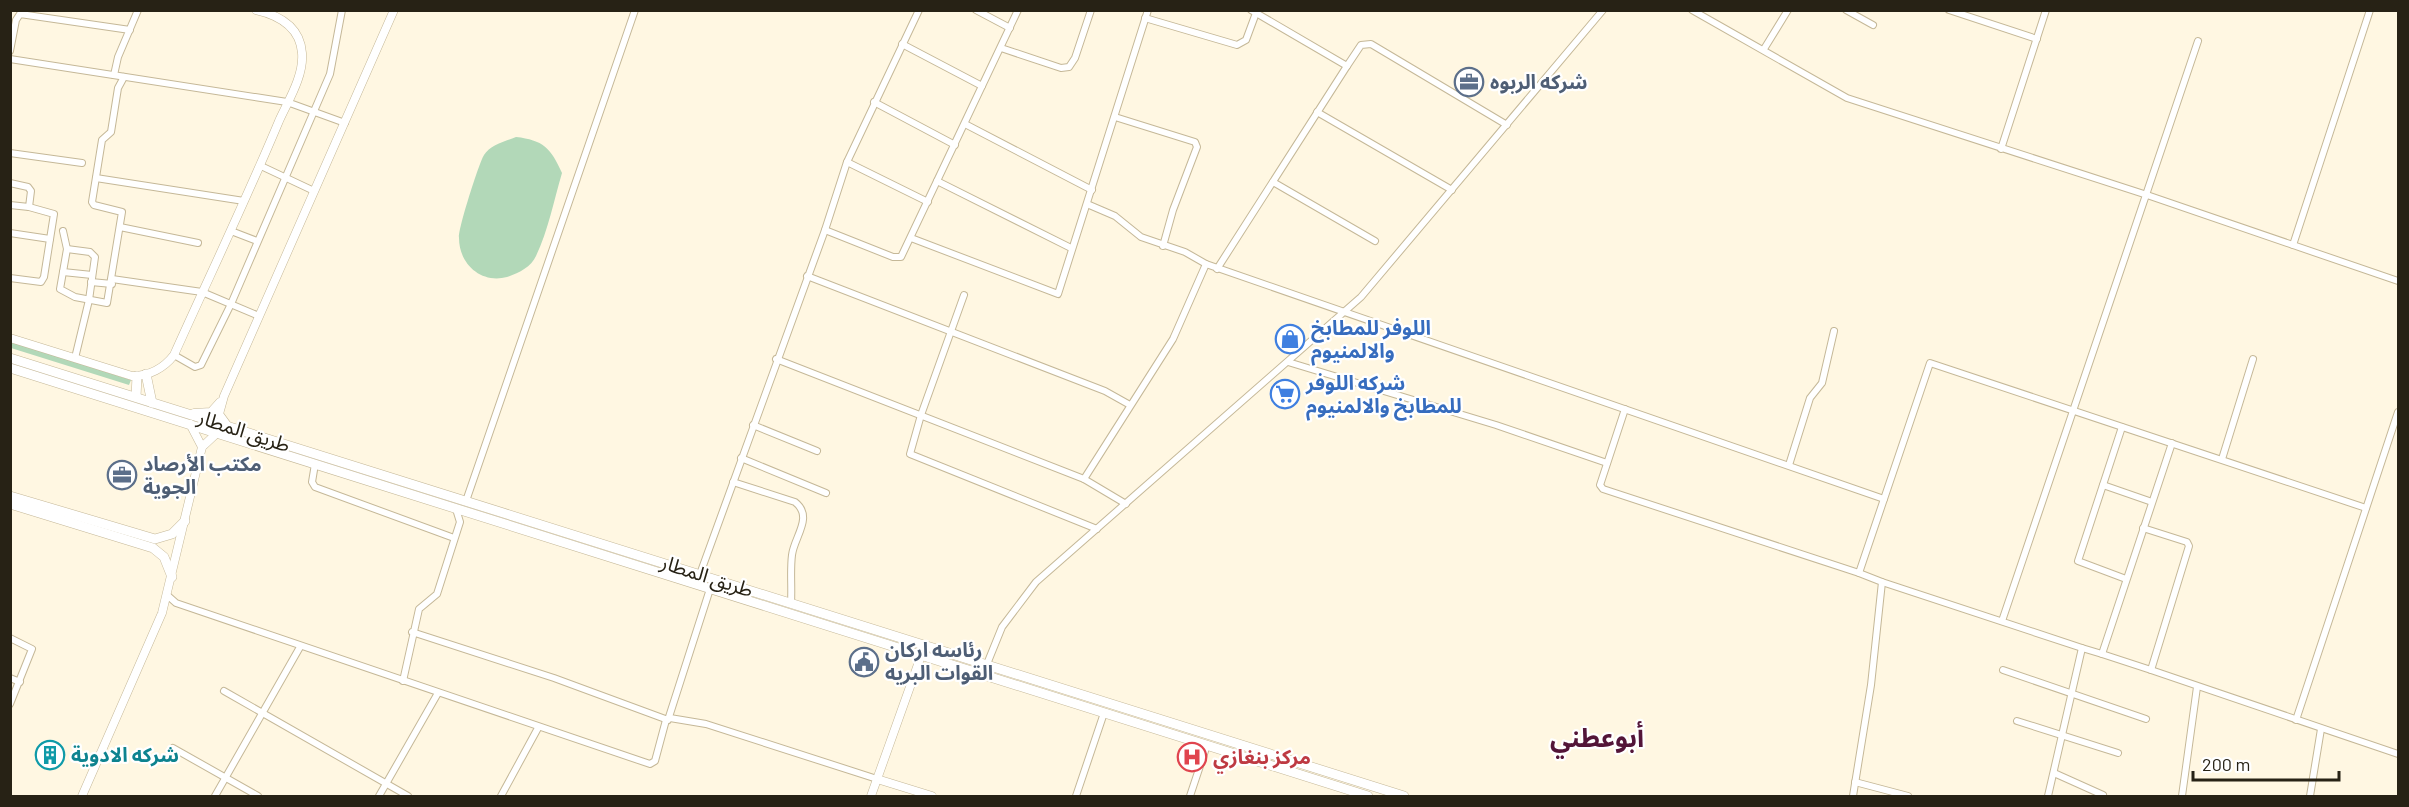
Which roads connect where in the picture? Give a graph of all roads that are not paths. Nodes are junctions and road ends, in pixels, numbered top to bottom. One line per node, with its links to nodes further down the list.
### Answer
1 (138, 10): 24 (street)
2 (256, 10): 19 (street)
3 (342, 10): 38 (street)
4 (394, 10): 41 (street)
5 (635, 10): 131 (street)
6 (919, 10): 27 (street)
7 (976, 10): 23 (street)
8 (1018, 10): 23 (street)
9 (1090, 10): 28 (street)
10 (1148, 10): 20 (street)
11 (1603, 10): 43 (street)
12 (1692, 10): 29 (street)
13 (1788, 10): 29 (street)
14 (1846, 10): 21 (street)
15 (1949, 10): 25 (street)
16 (2046, 10): 25 (street)
17 (2370, 10): 74 (street)
18 (1254, 12): 20 (street); 32 (street)
19 (280, 14): 36 (street)
20 (1145, 18): 40 (street)
21 (1873, 25)
22 (12, 27): 24 (street); 30 (street)
23 (1010, 28): 28 (street)
24 (130, 30): 33 (street)
25 (2037, 39): 45 (street)
26 (2198, 41): 58 (street)
27 (902, 44): 35 (street); 37 (street)
28 (1001, 48): 35 (street)
29 (1764, 49): 45 (street)
30 (10, 51)
31 (10, 59): 33 (street)
32 (1347, 66): 39 (street); 43 (street)
33 (114, 75): 34 (street)
34 (124, 77): 36 (street); 51 (street)
35 (982, 86): 42 (street)
36 (287, 102): 38 (street); 49 (street)
37 (874, 102): 44 (street); 47 (street)
38 (314, 111): 41 (street); 50 (street)
39 (1317, 112): 53 (street); 56 (street)
40 (1115, 117): 55 (street); 75 (street)
41 (345, 123): 57 (street)
42 (965, 124): 44 (street); 55 (street)
43 (1507, 125): 56 (street)
44 (955, 145): 52 (street)
45 (2001, 149): 58 (street)
46 (10, 153): 48 (street)
47 (847, 162): 60 (street); 65 (street)
48 (82, 163)
49 (261, 166): 50 (street); 59 (street)
50 (285, 177): 57 (street); 71 (street)
51 (96, 178): 59 (street); 64 (street)
52 (937, 181): 60 (street); 76 (street)
53 (1273, 182): 72 (street); 79 (street)
54 (10, 183): 63 (street)
55 (1092, 190): 61 (street)
56 (1452, 190): 90 (street)
57 (314, 191): 91 (street)
58 (2147, 195): 74 (street); 109 (street)
59 (244, 201): 67 (street)
60 (928, 202): 69 (street)
61 (1087, 204): 75 (street); 76 (street)
62 (10, 205): 63 (street)
63 (29, 207): 70 (street)
64 (120, 227): 73 (street); 84 (street)
65 (825, 230): 69 (street); 81 (street)
66 (63, 231): 77 (street)
67 (231, 231): 71 (street); 86 (street)
68 (10, 233): 70 (street)
69 (911, 238): 76 (street)
70 (50, 239): 82 (street)
71 (257, 241): 89 (street)
72 (1375, 241)
73 (198, 243)
74 (2293, 245): 85 (street)
75 (1163, 246): 78 (street)
76 (1071, 248)
77 (67, 249): 80 (street); 83 (street)
78 (1206, 264): 79 (street); 106 (street)
79 (1217, 269): 90 (street)
80 (63, 272): 83 (street); 88 (street)
81 (807, 276): 92 (street); 98 (street)
82 (10, 278)
83 (92, 278): 84 (street); 88 (street)
84 (112, 281): 86 (street); 88 (street)
85 (2398, 281)
86 (202, 292): 89 (street); 95 (street)
87 (964, 295): 92 (street)
88 (89, 300): 97 (street)
89 (231, 304): 91 (street); 95 (street)
90 (1345, 313): 100 (street); 107 (street)
91 (259, 316): 103 (street)
92 (951, 331): 106 (street); 111 (street)
93 (1834, 331): 124 (street)
94 (10, 338): 97 (street)
95 (174, 355): 102 (street)
96 (10, 358): 104 (main road, طريق المطار)
97 (75, 358): 102 (street)
98 (777, 359): 111 (street); 113 (street)
99 (2253, 359): 121 (street)
100 (1288, 362): 123 (street); 134 (street)
101 (10, 368): 112 (main road, طريق المطار)
102 (142, 375): 104 (main road); 105 (main road)
103 (224, 396): 108 (street); 114 (street)
104 (136, 398): 105 (main road, طريق المطار)
105 (152, 403): 108 (main road, طريق المطار)
106 (1130, 405): 125 (street)
107 (1625, 409): 123 (street); 124 (street)
108 (181, 411): 114 (main road, طريق المطار)
109 (2072, 412): 115 (street); 130 (street); 153 (street)
110 (2398, 412): 135 (street)
111 (921, 415): 125 (street); 141 (street)
112 (190, 424): 116 (main road, طريق المطار); 118 (street)
113 (753, 425): 119 (street); 120 (street)
114 (228, 426): 131 (main road, طريق المطار)
115 (2122, 427): 117 (street); 127 (street)
116 (217, 433): 118 (street); 122 (main road, طريق المطار)
117 (2172, 443): 121 (street); 132 (street)
118 (202, 447): 138 (street)
119 (817, 452)
120 (741, 458): 126 (street); 128 (street)
121 (2222, 459): 135 (street)
122 (315, 464): 136 (main road, طريق المطار); 142 (street)
123 (1607, 464): 143 (street)
124 (1789, 465): 130 (street)
125 (1084, 479): 134 (street)
126 (733, 482): 144 (street); 151 (street)
127 (2103, 485): 132 (street); 146 (street)
128 (826, 493)
129 (10, 496): 138 (main road)
130 (1884, 499): 143 (street)
131 (466, 501): 144 (main road, طريق المطار)
132 (2152, 502): 140 (street)
133 (10, 504): 145 (main road)
134 (1126, 504): 141 (street)
135 (2366, 508): 175 (street)
136 (456, 509): 137 (main road, طريق المطار); 139 (street)
137 (473, 514): 139 (street); 148 (main road, طريق المطار)
138 (185, 521): 145 (street)
139 (460, 522): 142 (street)
140 (2143, 528): 146 (street); 162 (street)
141 (1097, 529): 160 (street)
142 (454, 538): 154 (street)
143 (1859, 573): 147 (street)
144 (700, 574): 151 (main road, طريق المطار)
145 (172, 577): 149 (street)
146 (2126, 579): 158 (street)
147 (1882, 582): 153 (street); 187 (street)
148 (710, 589): 159 (main road, طريق المطار); 173 (street)
149 (167, 596): 150 (street); 152 (street)
150 (176, 603): 152 (street); 156 (street)
151 (791, 603): 160 (main road, طريق المطار)
152 (164, 606): 190 (street)
153 (2002, 621): 157 (street)
154 (412, 632): 164 (street); 173 (street)
155 (10, 638): 165 (street)
156 (300, 647): 164 (street); 171 (street)
157 (2082, 648): 158 (street); 169 (street)
158 (2102, 654): 162 (street)
159 (921, 656): 172 (main road, طريق المطار); 186 (street)
160 (987, 664): 201 (main road, طريق المطار)
161 (2003, 670): 169 (street)
162 (2151, 670): 166 (street)
163 (10, 678): 165 (street)
164 (403, 681): 168 (street)
165 (20, 682): 170 (street)
166 (2197, 687): 175 (street); 205 (street)
167 (224, 691): 171 (street)
168 (438, 693): 177 (street); 188 (street)
169 (2072, 693): 174 (street); 179 (street)
170 (10, 704)
171 (263, 711): 185 (street); 188 (street)
172 (1104, 712): 180 (main road, طريق المطار); 198 (street)
173 (668, 719): 177 (street); 186 (street)
174 (2146, 719)
175 (2296, 720): 178 (street)
176 (2018, 721): 179 (street)
177 (538, 728): 195 (street)
178 (2321, 729): 183 (street); 206 (street)
179 (2062, 736): 182 (street); 184 (street)
180 (1207, 745): 199 (street); 200 (main road, طريق المطار)
181 (173, 748): 185 (street)
182 (2118, 753)
183 (2398, 754)
184 (2054, 773): 189 (street); 204 (street)
185 (226, 777): 191 (street); 192 (street)
186 (877, 779): 196 (street); 197 (street)
187 (1855, 782): 202 (street); 203 (street)
188 (387, 784): 193 (street); 194 (street)
189 (2103, 795)
190 (82, 796)
191 (215, 796)
192 (258, 796)
193 (379, 796)
194 (408, 796)
195 (501, 796)
196 (871, 796)
197 (930, 796)
198 (1076, 796)
199 (1190, 796)
200 (1368, 796)
201 (1404, 796)
202 (1853, 796)
203 (1908, 796)
204 (2048, 796)
205 (2182, 796)
206 (2310, 796)

